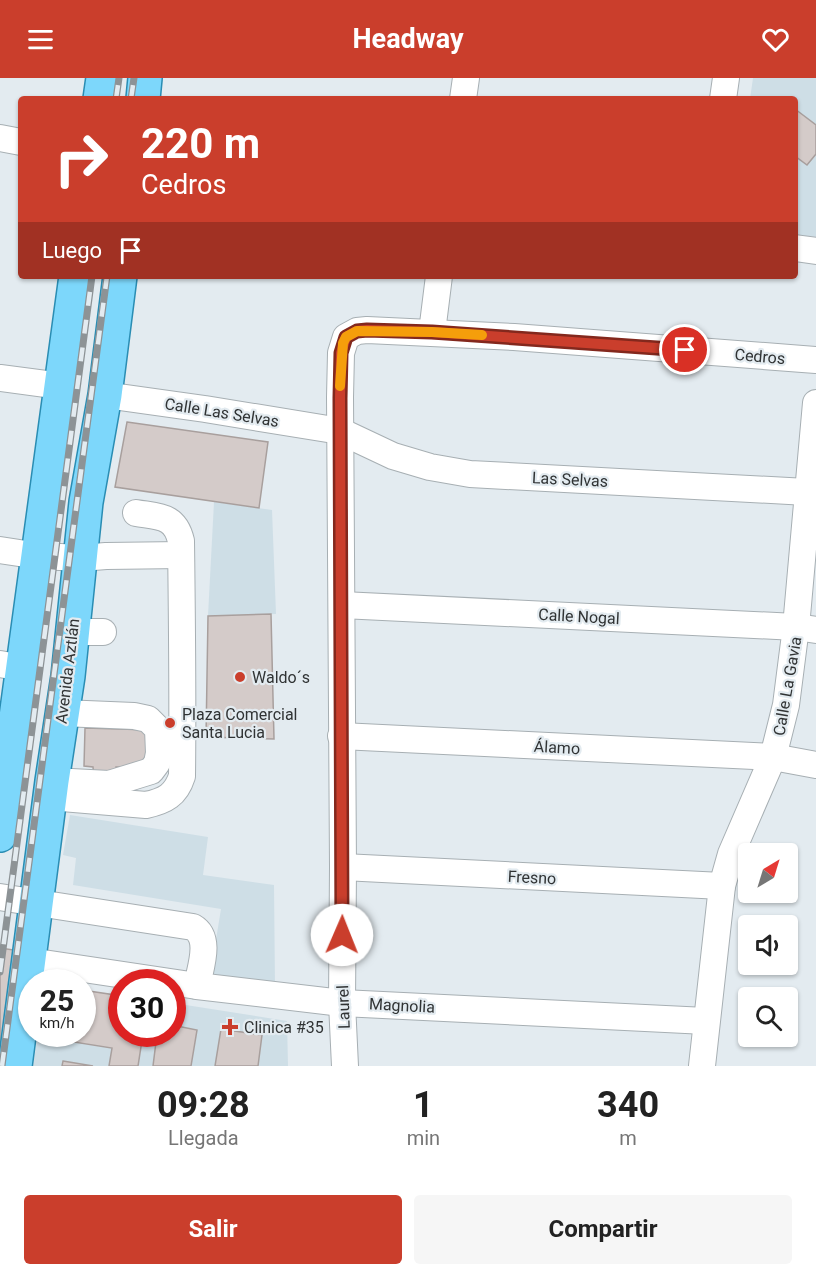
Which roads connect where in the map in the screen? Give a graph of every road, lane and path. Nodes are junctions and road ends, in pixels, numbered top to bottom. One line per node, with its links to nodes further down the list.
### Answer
1 (103, 78): 5 (main road)
2 (145, 78): 6 (main road)
3 (466, 78): 7 (street)
4 (726, 78): 8 (street)
5 (100, 96)
6 (142, 96)
7 (463, 96)
8 (723, 96)
9 (0, 138): 10 (street)
10 (18, 141)
11 (798, 248): 12 (street)
12 (816, 251)
13 (76, 279): 20 (main road)
14 (120, 279): 21 (main road, Avenida Aztlán)
15 (439, 279): 16 (street)
16 (432, 332): 17 (street, Cedros); 18 (street, Cedros)
17 (346, 337): 23 (street, Laurel)
18 (816, 360)
19 (0, 378): 20 (street)
20 (61, 386): 28 (main road)
21 (105, 395): 23 (street, Calle Las Selvas); 29 (main road, Avenida Aztlán)
22 (816, 403): 24 (street, Calle La Gavia)
23 (340, 431): 24 (street, Las Selvas); 30 (street, Laurel)
24 (807, 492): 31 (street, Calle La Gavia)
25 (136, 513): 27 (street)
26 (0, 550): 28 (street)
27 (181, 555): 29 (street); 38 (street)
28 (39, 556): 29 (street); 32 (main road)
29 (81, 558): 33 (main road, Avenida Aztlán)
30 (342, 604): 31 (street, Calle Nogal); 34 (street, Laurel)
31 (806, 629): 35 (street, Calle La Gavia)
32 (12, 666): 37 (main road)
33 (62, 713): 38 (main road, Avenida Aztlán); 38 (street)
34 (341, 736): 35 (street, Álamo); 40 (street, Laurel)
35 (772, 757): 36 (street, Álamo); 41 (street, Calle La Gavia)
36 (816, 765)
37 (4, 776): 39 (main road)
38 (51, 789): 43 (main road, Avenida Aztlán)
39 (0, 835)
40 (343, 867): 41 (street, Fresno); 46 (street, Laurel)
41 (722, 886): 47 (street, Calle La Gavia)
42 (0, 897): 43 (street)
43 (37, 903): 44 (main road, Avenida Aztlán); 45 (street)
44 (30, 961): 45 (street, Magnolia); 48 (main road, Avenida Aztlán)
45 (197, 986): 46 (street, Magnolia)
46 (342, 1003): 47 (street, Magnolia); 49 (street, Laurel)
47 (706, 1021): 50 (street, Calle La Gavia)
48 (15, 1066)
49 (345, 1066)
50 (702, 1066)

